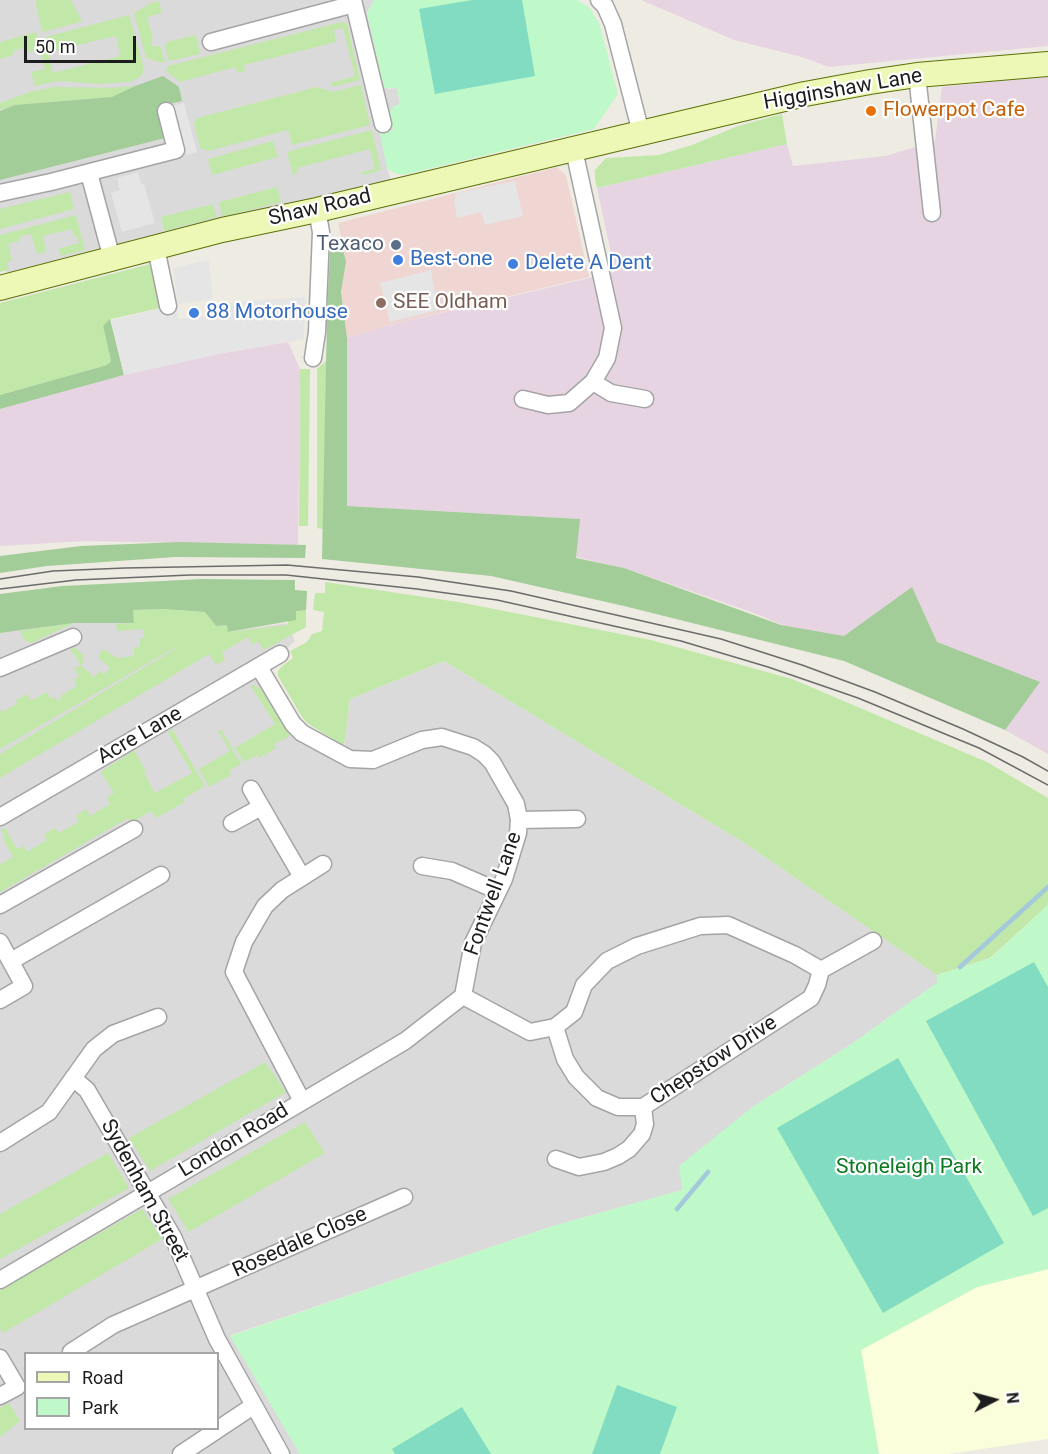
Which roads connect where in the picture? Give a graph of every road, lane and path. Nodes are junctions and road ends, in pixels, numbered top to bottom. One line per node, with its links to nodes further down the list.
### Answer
1 (599, 0): 8 (street)
2 (354, 2): 3 (street); 7 (street)
3 (211, 42)
4 (1048, 64): 5 (main road, Higginshaw Lane)
5 (917, 75): 8 (main road, Higginshaw Lane); 13 (street)
6 (166, 111): 10 (street)
7 (383, 124)
8 (641, 133): 9 (main road, Shaw Road)
9 (574, 150): 12 (main road, Shaw Road); 19 (street)
10 (89, 173): 11 (street); 15 (street)
11 (0, 193)
12 (317, 210): 14 (main road, Shaw Road); 18 (street)
13 (932, 213)
14 (156, 248): 15 (main road, Shaw Road); 17 (street)
15 (112, 259): 16 (main road, Shaw Road)
16 (0, 288)
17 (168, 306)
18 (313, 358)
19 (593, 382): 20 (street); 21 (street)
20 (522, 399)
21 (645, 399)
22 (73, 637): 25 (street)
23 (280, 654): 24 (street, Acre Lane)
24 (259, 667): 28 (street, Acre Lane); 30 (street, Fontwell Lane)
25 (0, 668)
26 (251, 789): 27 (street)
27 (261, 807): 31 (street); 36 (street)
28 (0, 817)
29 (577, 819): 30 (street)
30 (519, 820): 37 (street, Fontwell Lane)
31 (232, 823)
32 (134, 829): 38 (street)
33 (323, 864): 36 (street)
34 (422, 866): 37 (street)
35 (161, 875): 41 (street)
36 (302, 877): 48 (street)
37 (498, 891): 43 (street, Fontwell Lane)
38 (0, 905)
39 (873, 941): 42 (street)
40 (0, 942): 41 (street)
41 (11, 961): 44 (street)
42 (821, 970): 46 (street); 49 (street, Chepstow Drive)
43 (463, 996): 46 (street); 48 (street, London Road)
44 (0, 1000)
45 (158, 1017): 47 (street)
46 (555, 1026): 49 (street, Chepstow Drive)
47 (74, 1078): 50 (street); 52 (street, Sydenham Street)
48 (302, 1101): 52 (street, London Road)
49 (643, 1107): 51 (street)
50 (0, 1143)
51 (556, 1159)
52 (147, 1192): 54 (street, London Road); 55 (street, Sydenham Street)
53 (404, 1197): 55 (street, Rosedale Close)
54 (0, 1280)
55 (196, 1289): 56 (street, Rosedale Close); 59 (street, Sydenham Street)
56 (71, 1352)
57 (0, 1358): 58 (street)
58 (0, 1396)
59 (253, 1406): 60 (street); 63 (street, Sydenham Street)
60 (219, 1429)
61 (217, 1430): 62 (street)
62 (181, 1454)
63 (281, 1454)

